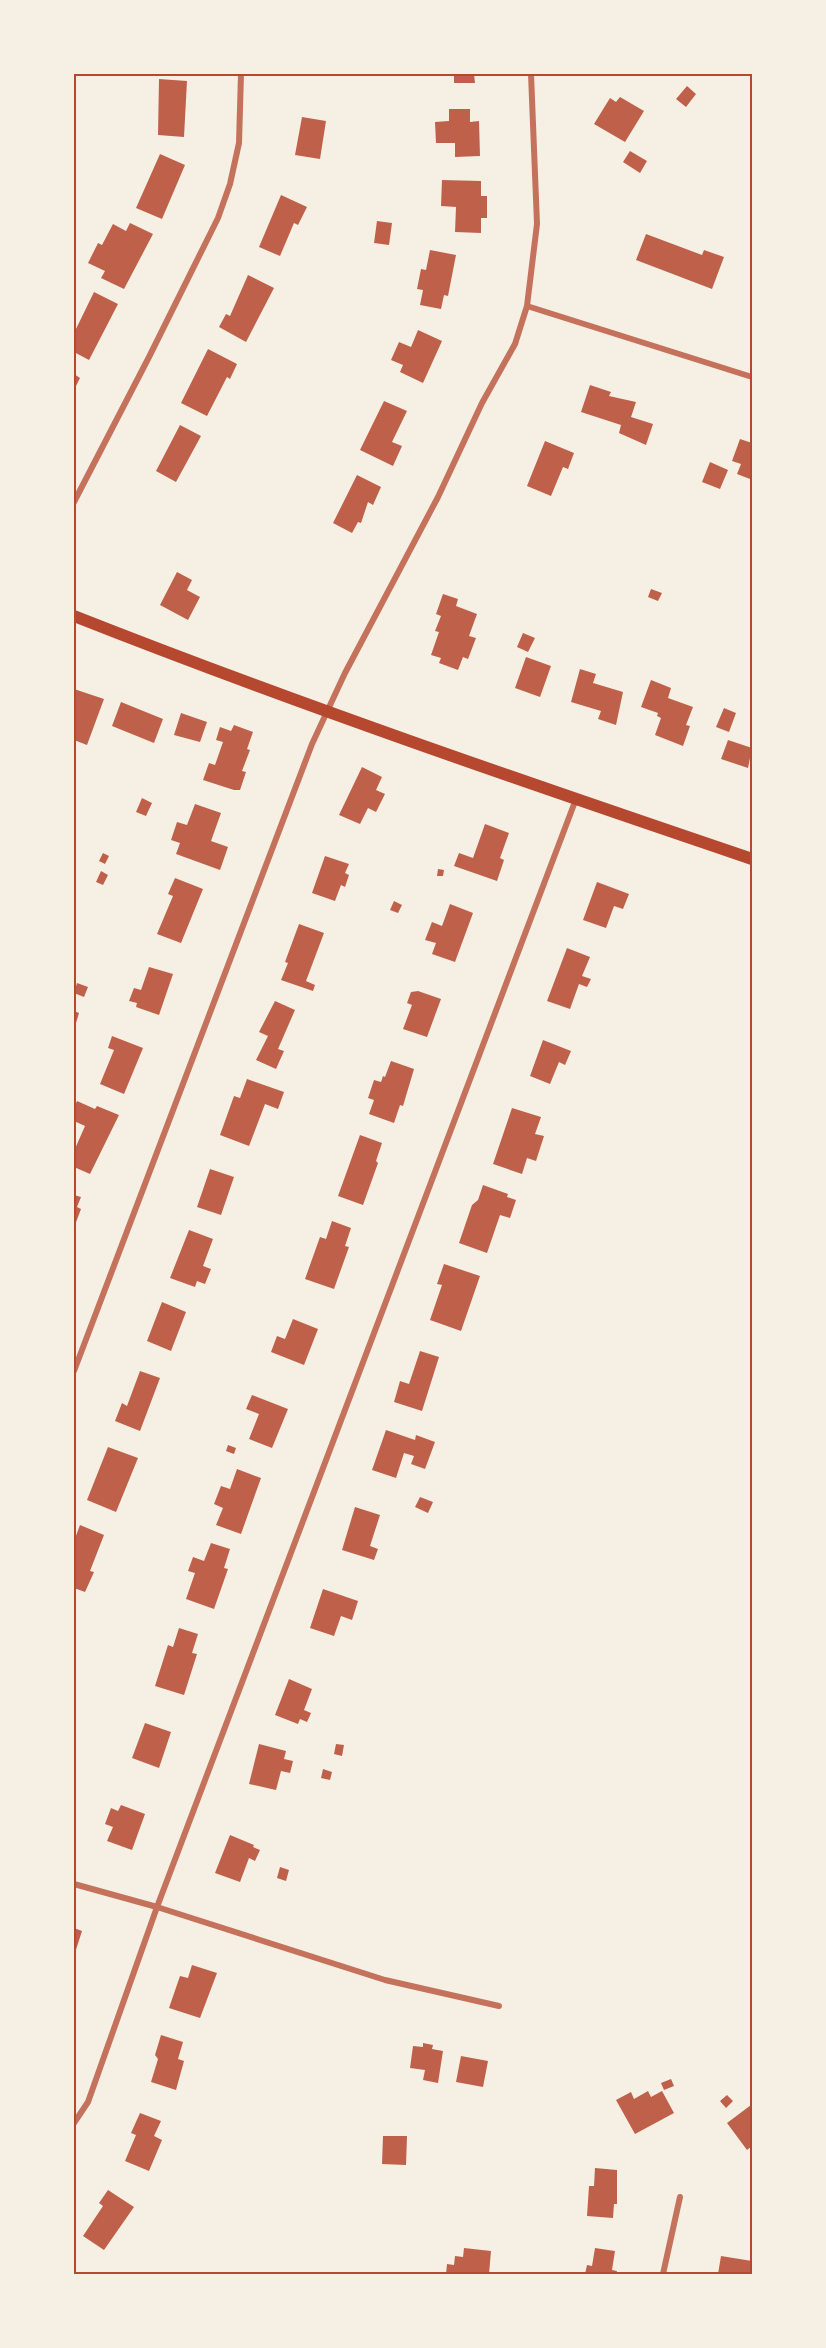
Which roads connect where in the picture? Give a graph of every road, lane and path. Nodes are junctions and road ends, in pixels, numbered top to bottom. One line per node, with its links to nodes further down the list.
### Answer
1 (241, 74): 5 (street)
2 (531, 74): 3 (street)
3 (527, 306): 4 (street); 7 (street)
4 (753, 377)
5 (74, 502)
6 (74, 616): 7 (main road)
7 (326, 712): 8 (main road); 10 (street)
8 (576, 799): 9 (main road); 12 (street)
9 (753, 859)
10 (74, 1371)
11 (74, 1884): 12 (street)
12 (157, 1907): 13 (street); 14 (street)
13 (499, 2006)
14 (74, 2123)
15 (680, 2197): 16 (street)
16 (663, 2274)

